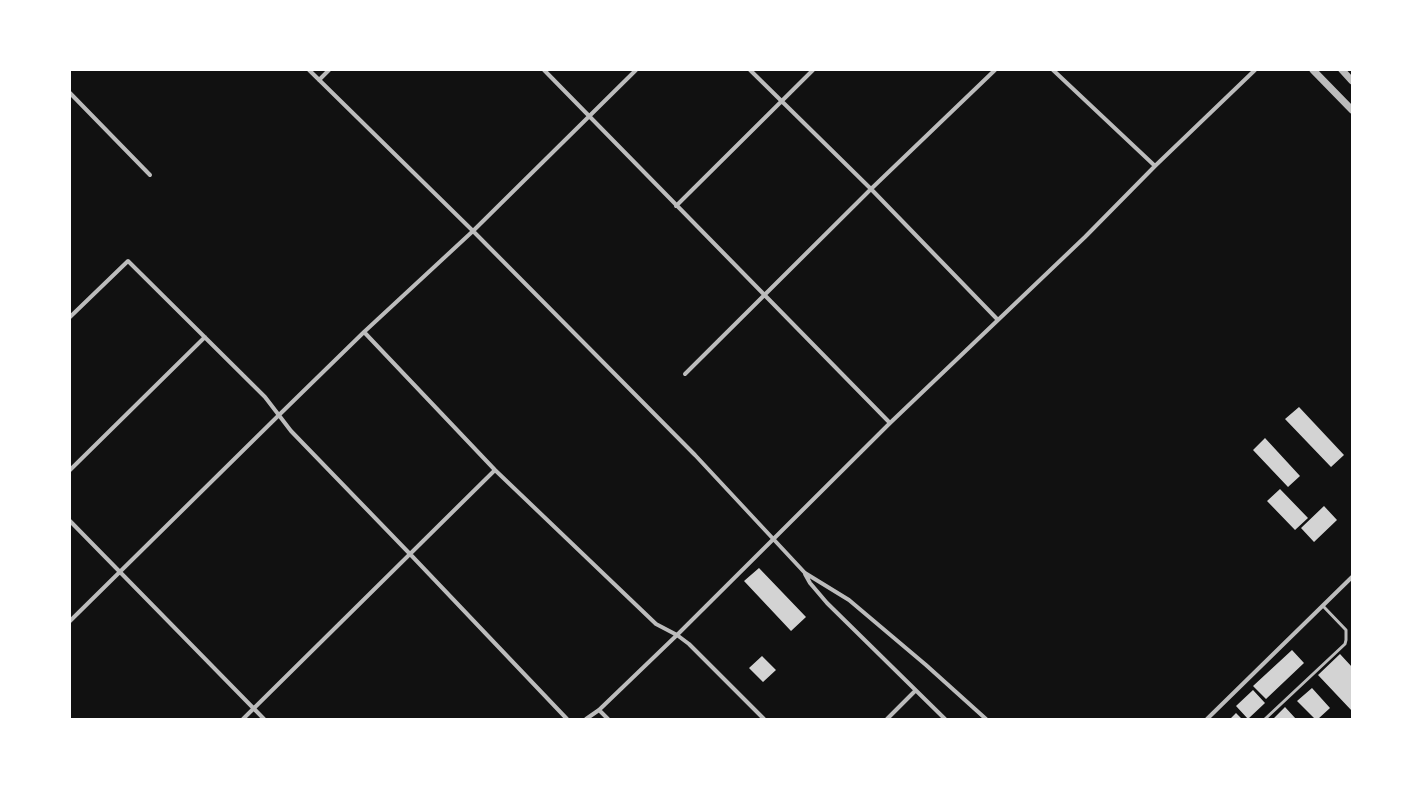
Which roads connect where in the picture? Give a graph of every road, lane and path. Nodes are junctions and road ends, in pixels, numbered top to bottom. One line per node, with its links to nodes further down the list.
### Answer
1 (309, 70): 12 (street)
2 (328, 70): 12 (street)
3 (544, 70): 17 (street)
4 (636, 70): 17 (street)
5 (750, 70): 15 (street)
6 (813, 70): 15 (street)
7 (996, 70): 20 (street)
8 (1053, 70): 18 (street)
9 (1255, 70): 18 (street)
10 (1313, 70): 16 (street)
11 (1342, 70): 13 (street)
12 (319, 80): 22 (street)
13 (1352, 81)
14 (70, 93): 19 (street)
15 (782, 101): 20 (street); 21 (street)
16 (1352, 110)
17 (589, 116): 21 (street); 22 (street)
18 (1155, 166): 25 (street)
19 (150, 175)
20 (871, 189): 23 (street); 25 (street)
21 (676, 206): 23 (street)
22 (473, 231): 26 (street); 34 (street)
23 (764, 296): 28 (street); 30 (street)
24 (70, 317): 27 (street)
25 (998, 320): 30 (street)
26 (364, 332): 29 (street); 32 (street)
27 (205, 336): 29 (street); 31 (street)
28 (685, 374)
29 (279, 414): 35 (street); 36 (street)
30 (890, 423): 34 (street)
31 (70, 470)
32 (496, 470): 35 (street); 41 (street)
33 (70, 521): 36 (street)
34 (774, 539): 37 (street); 41 (street)
35 (410, 554): 43 (street); 47 (street)
36 (120, 573): 40 (street); 43 (street)
37 (805, 573): 42 (street); 53 (street)
38 (1352, 578): 39 (street)
39 (1323, 606): 54 (street); 55 (lane)
40 (70, 621)
41 (677, 635): 44 (street); 50 (street)
42 (915, 691): 51 (street); 52 (street)
43 (254, 709): 45 (street); 46 (street)
44 (599, 710): 48 (street); 49 (street)
45 (243, 719)
46 (264, 719)
47 (567, 719)
48 (586, 719)
49 (608, 719)
50 (764, 719)
51 (887, 719)
52 (945, 719)
53 (986, 719)
54 (1207, 719)
55 (1265, 719)

